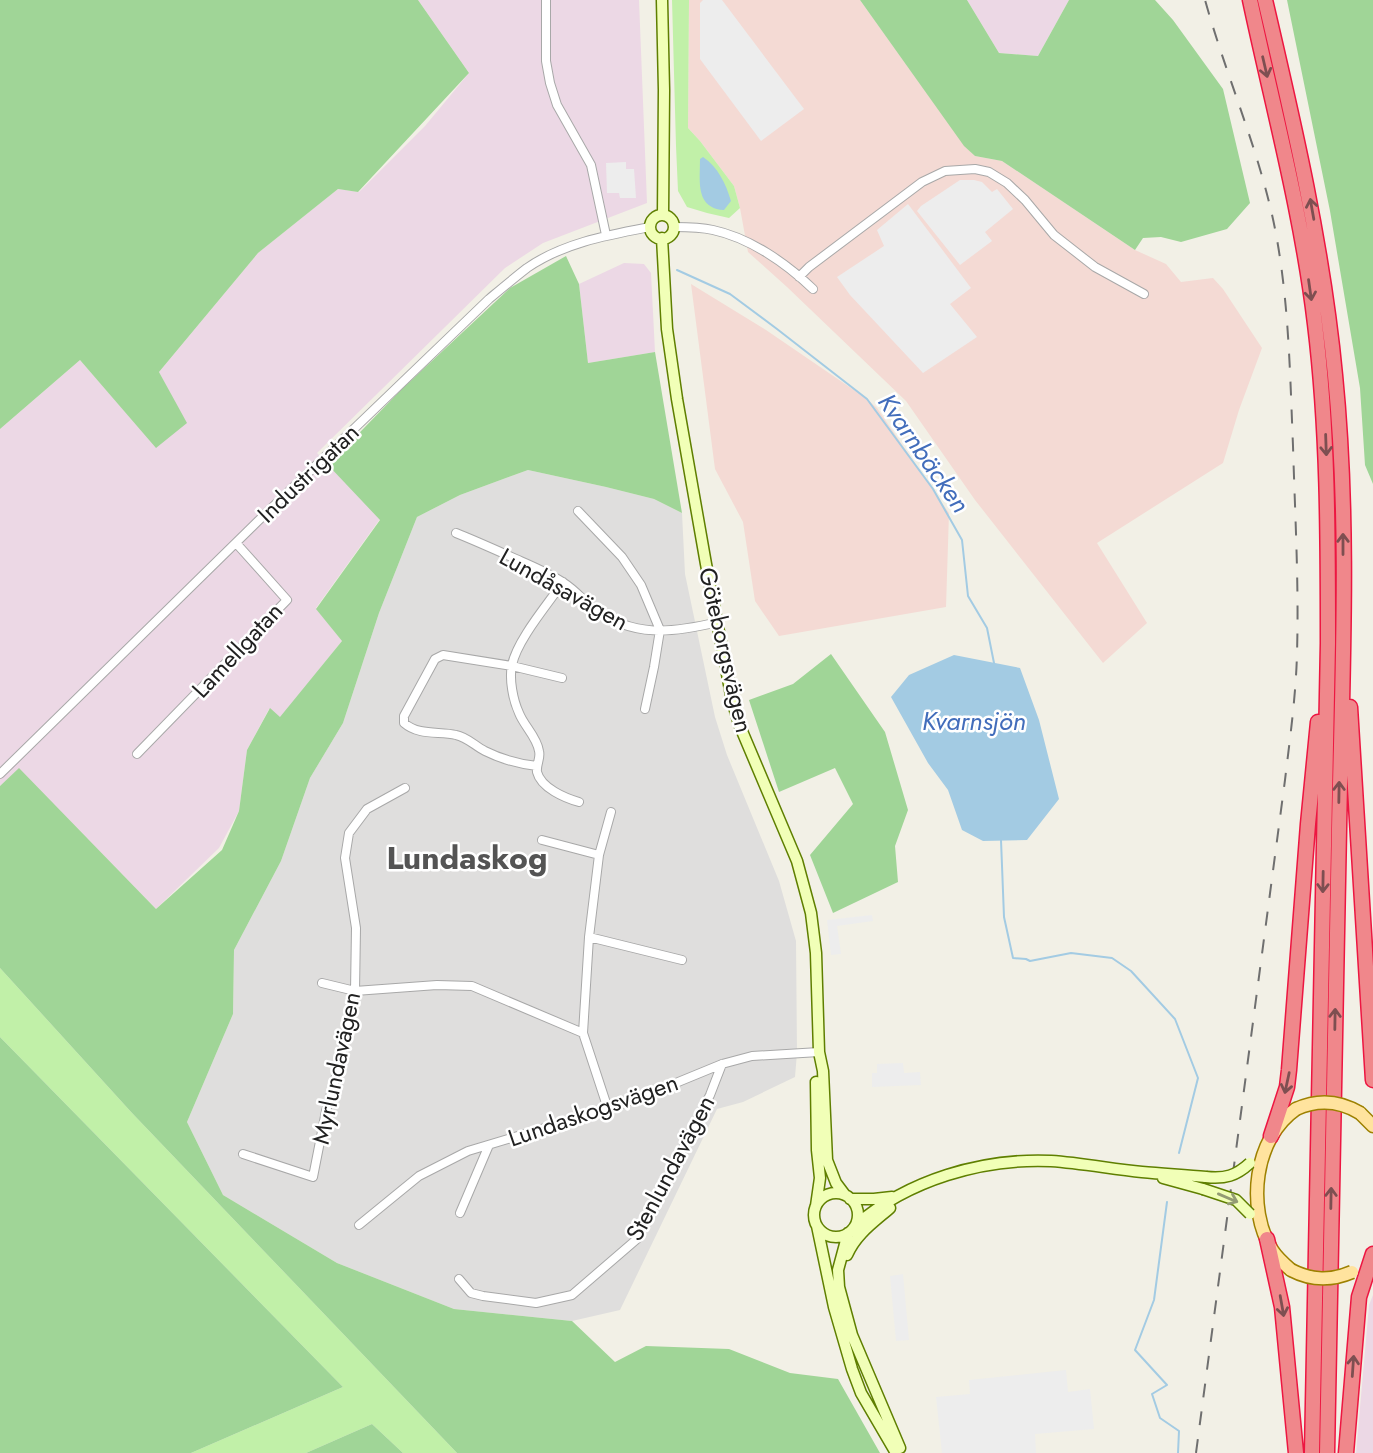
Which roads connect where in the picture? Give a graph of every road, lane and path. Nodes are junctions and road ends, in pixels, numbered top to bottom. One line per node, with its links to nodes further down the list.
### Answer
1 (546, 0): 8 (street)
2 (662, 0): 5 (street)
3 (1250, 0): 20 (highway, one-way to 20)
4 (1265, 0): 17 (highway, one-way to 4)
5 (663, 215): 6 (street); 7 (street)
6 (650, 227): 8 (street, Industrigatan); 9 (street)
7 (674, 227): 9 (street); 10 (street)
8 (606, 235): 15 (street, Industrigatan)
9 (662, 238): 18 (street, Göteborgsvägen)
10 (799, 277): 11 (street); 12 (street)
11 (813, 289)
12 (1144, 294)
13 (578, 512): 19 (street)
14 (456, 533): 16 (street, Lundåsavägen)
15 (236, 543): 24 (street, Lamellgatan); 26 (street, Industrigatan)
16 (563, 582): 19 (street, Lundåsavägen); 21 (street)
17 (1343, 612): 39 (highway); 65 (highway, one-way to 17)
18 (718, 622): 19 (street, Lundåsavägen); 37 (street, Göteborgsvägen)
19 (660, 630): 23 (street)
20 (1328, 643): 42 (highway, one-way to 42); 64 (highway, one-way to 64)
21 (512, 666): 22 (street); 25 (street); 25 (street)
22 (562, 678)
23 (645, 709)
24 (137, 754)
25 (537, 766): 28 (street)
26 (0, 774)
27 (405, 788): 35 (street, Myrlundavägen)
28 (579, 802)
29 (611, 812): 31 (street)
30 (542, 840): 31 (street)
31 (599, 855): 32 (street)
32 (589, 937): 33 (street); 36 (street)
33 (682, 960)
34 (322, 983): 35 (street)
35 (355, 991): 36 (street); 44 (street, Myrlundavägen)
36 (583, 1033): 40 (street)
37 (819, 1052): 38 (street, Lundaskogsvägen); 47 (street, Göteborgsvägen); 49 (street, Göteborgsvägen)
38 (722, 1064): 40 (street, Lundaskogsvägen); 56 (street, Stenlundavägen)
39 (1373, 1080)
40 (607, 1109): 43 (street, Lundaskogsvägen)
41 (1373, 1126): 42 (main road, bridge)
42 (1269, 1140): 45 (street, bridge); 54 (main road)
43 (489, 1145): 50 (street, Lundaskogsvägen); 51 (street, Lundaskogsvägen)
44 (243, 1154)
45 (1144, 1172): 46 (street); 54 (street, one-way to 54, bridge)
46 (911, 1190): 48 (street); 57 (street)
47 (848, 1197): 48 (street); 49 (street); 53 (street)
48 (895, 1197): 53 (street)
49 (816, 1206): 52 (street)
50 (460, 1213)
51 (359, 1225)
52 (817, 1226): 53 (street); 58 (street)
53 (852, 1229): 57 (street)
54 (1264, 1232): 55 (main road, bridge); 63 (highway, one-way to 63)
55 (1373, 1254): 66 (highway, one-way to 55)
56 (458, 1279)
57 (842, 1299): 59 (street)
58 (847, 1348): 59 (street); 60 (street)
59 (881, 1406): 60 (street); 62 (street)
60 (877, 1422): 61 (street)
61 (896, 1453)
62 (902, 1453)
63 (1296, 1453)
64 (1312, 1453)
65 (1327, 1453)
66 (1346, 1453)

